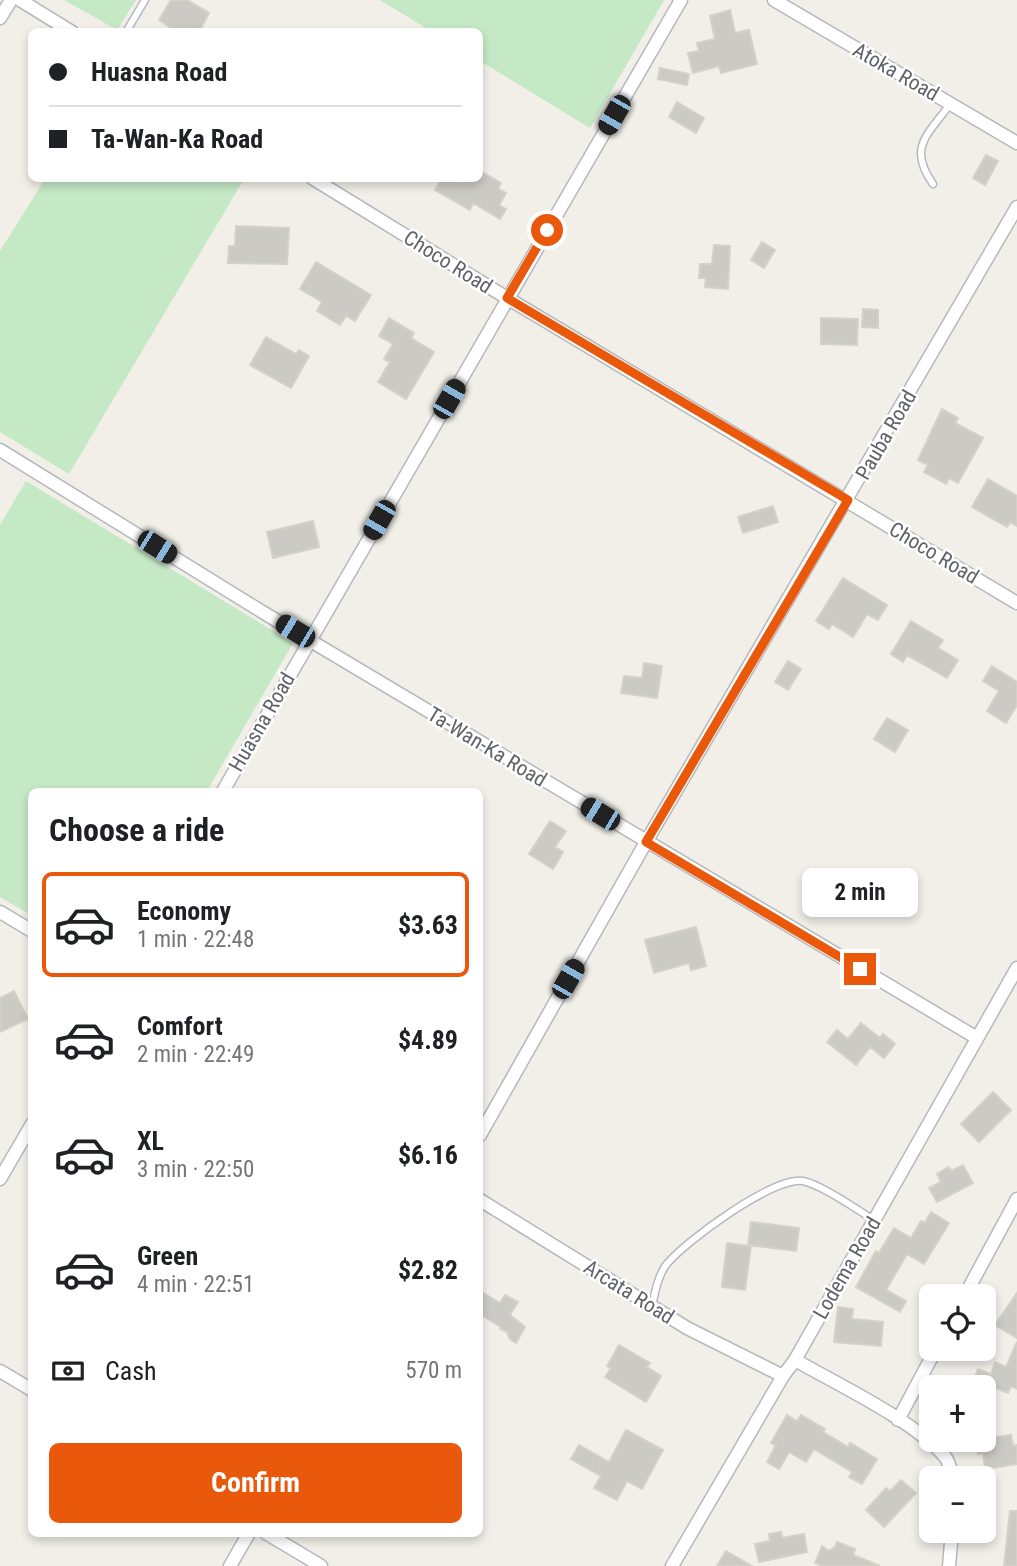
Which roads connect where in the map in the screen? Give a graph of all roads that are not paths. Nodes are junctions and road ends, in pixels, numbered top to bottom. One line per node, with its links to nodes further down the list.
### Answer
1 (11, 0): 6 (street)
2 (20, 0): 7 (street)
3 (145, 0): 8 (lane)
4 (681, 0): 14 (street, Huasna Road)
5 (774, 0): 9 (street, Atoka Road)
6 (0, 18)
7 (66, 28)
8 (128, 28)
9 (950, 104): 10 (street, Atoka Road); 12 (lane)
10 (1017, 144)
11 (318, 182): 14 (street, Choco Road)
12 (933, 184)
13 (1017, 207): 16 (street, Pauba Road)
14 (507, 298): 16 (street, Choco Road); 18 (street, Huasna Road)
15 (0, 450): 18 (street, Ta-Wan-Ka Road)
16 (848, 500): 17 (street, Choco Road); 20 (street, Pauba Road)
17 (1017, 603)
18 (309, 640): 19 (street, Huasna Road); 20 (street, Ta-Wan-Ka Road)
19 (225, 788)
20 (646, 842): 24 (street, Ta-Wan-Ka Road); 25 (street, Pauba Road)
21 (0, 912): 22 (street)
22 (28, 929)
23 (1017, 968): 24 (street, Lodema Road)
24 (977, 1038): 30 (street, Lodema Road)
25 (483, 1130)
26 (28, 1131): 27 (street)
27 (0, 1179)
28 (1017, 1199): 31 (street)
29 (483, 1202): 32 (street, Arcata Road)
30 (874, 1220): 32 (lane); 33 (street, Lodema Road)
31 (971, 1284)
32 (652, 1306): 36 (street, Arcata Road)
33 (795, 1360): 36 (street, Lodema Road); 38 (street)
34 (930, 1361): 38 (street)
35 (0, 1371): 37 (street)
36 (783, 1376): 45 (street, Lodema Road)
37 (28, 1388)
38 (898, 1420): 39 (street)
39 (949, 1466)
40 (247, 1537): 43 (street)
41 (273, 1537): 44 (street)
42 (951, 1543): 46 (street)
43 (230, 1566)
44 (321, 1566)
45 (672, 1566)
46 (949, 1566)

